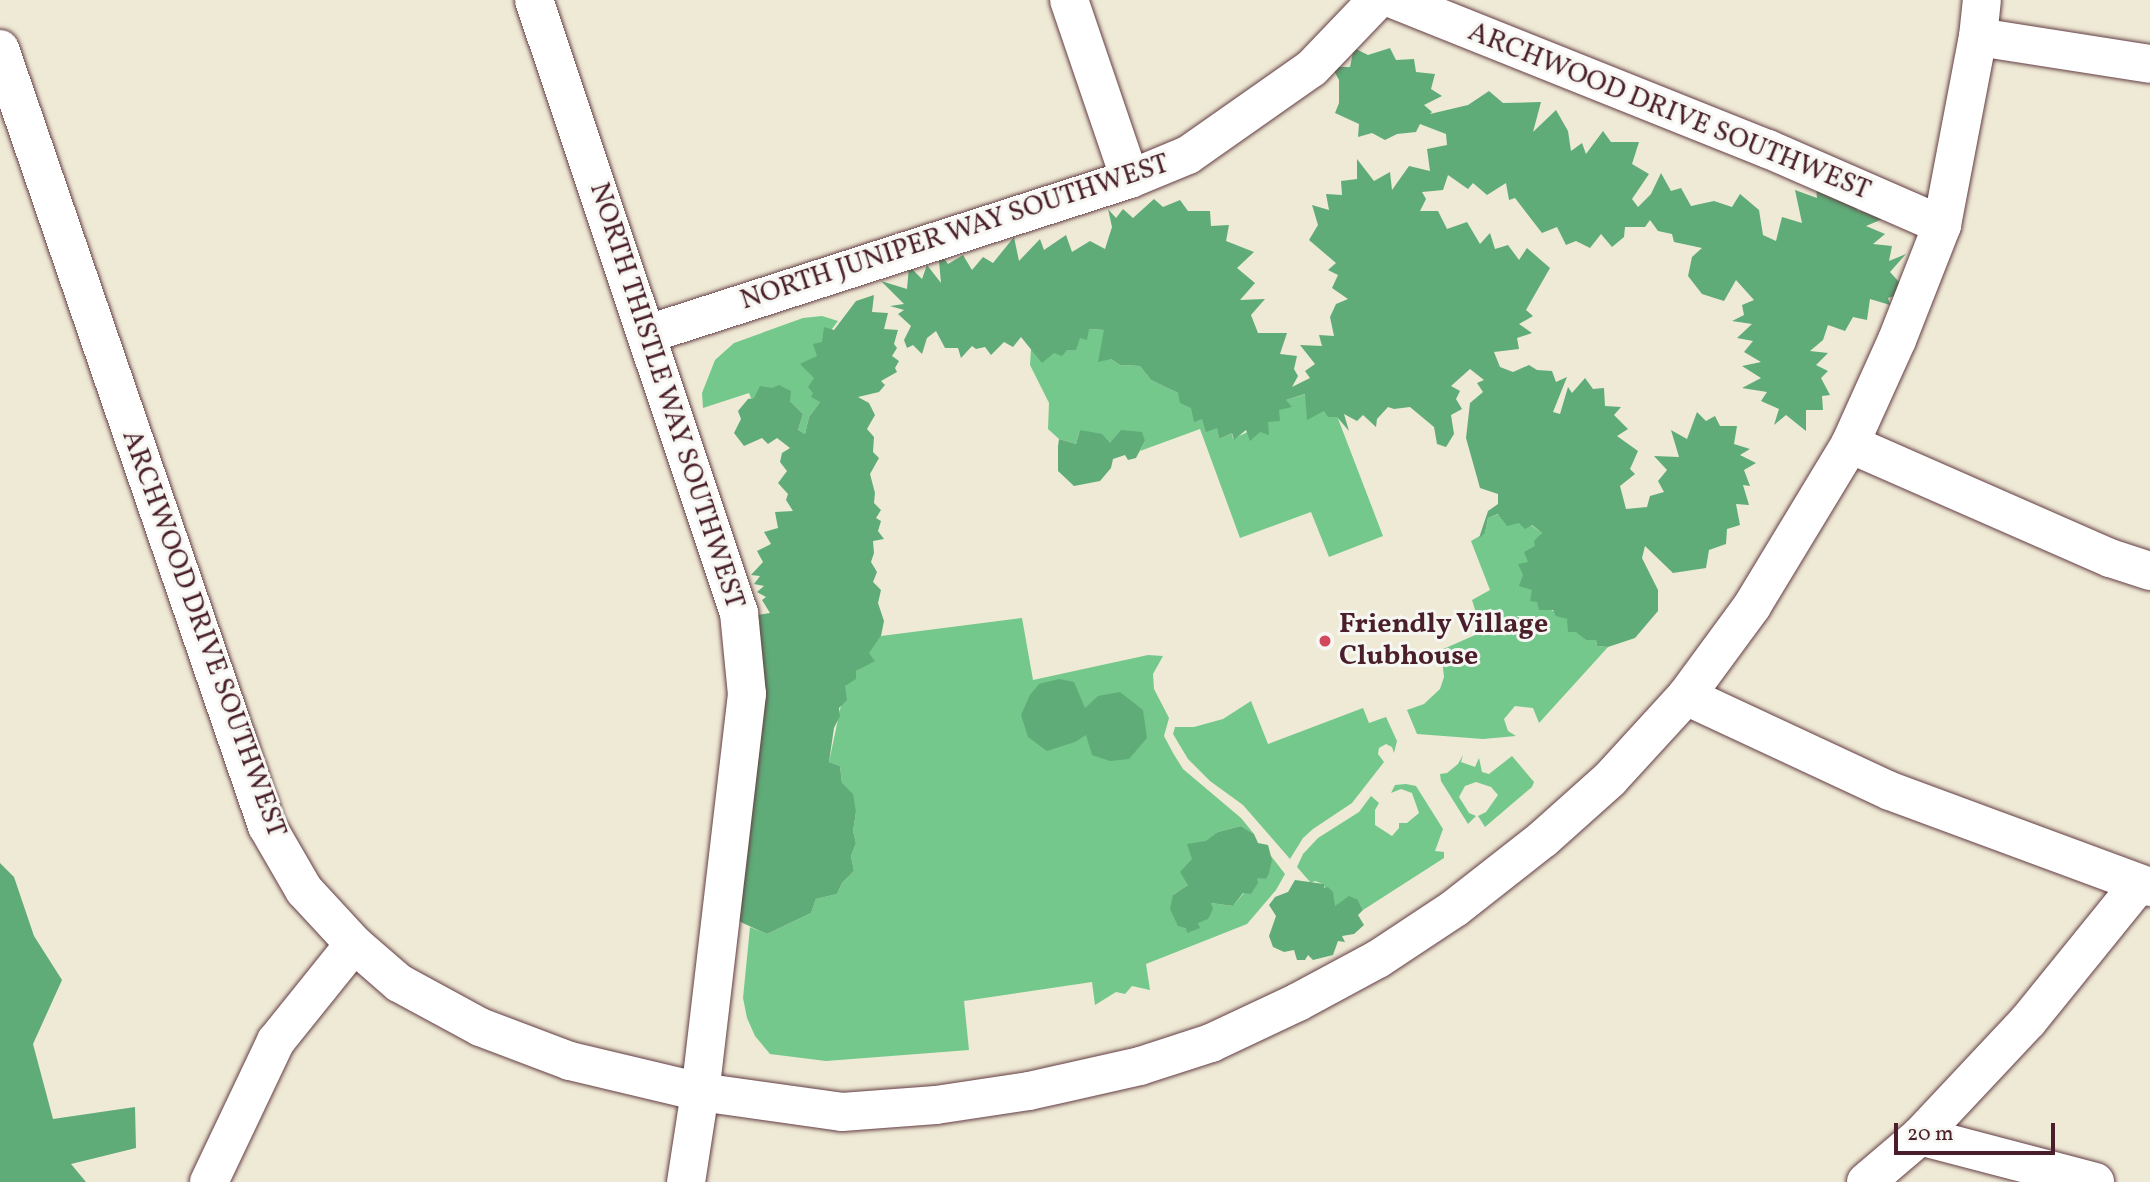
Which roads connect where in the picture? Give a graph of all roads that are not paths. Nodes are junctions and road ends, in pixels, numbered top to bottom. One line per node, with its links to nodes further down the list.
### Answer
1 (534, 0): 10 (street, NORTH THISTLE WAY SOUTHWEST)
2 (1069, 0): 8 (street)
3 (1377, 0): 8 (street, NORTH JUNIPER WAY SOUTHWEST)
4 (1395, 0): 9 (street, ARCHWOOD DRIVE SOUTHWEST)
5 (1980, 18): 7 (street); 9 (street, ARCHWOOD DRIVE SOUTHWEST)
6 (0, 49): 15 (street, ARCHWOOD DRIVE SOUTHWEST)
7 (2150, 64)
8 (1130, 179): 10 (street, NORTH JUNIPER WAY SOUTHWEST)
9 (1942, 225): 11 (street, ARCHWOOD DRIVE SOUTHWEST)
10 (648, 334): 16 (street, NORTH THISTLE WAY SOUTHWEST)
11 (1850, 444): 12 (street); 13 (street, ARCHWOOD DRIVE SOUTHWEST)
12 (2150, 571)
13 (1686, 696): 14 (street); 16 (street, ARCHWOOD DRIVE SOUTHWEST)
14 (2144, 885): 17 (street)
15 (354, 944): 16 (street, ARCHWOOD DRIVE SOUTHWEST); 18 (street)
16 (700, 1092): 19 (street, NORTH THISTLE WAY SOUTHWEST)
17 (1920, 1136): 20 (street); 21 (street)
18 (209, 1182)
19 (686, 1182)
20 (1866, 1182)
21 (2095, 1182)

